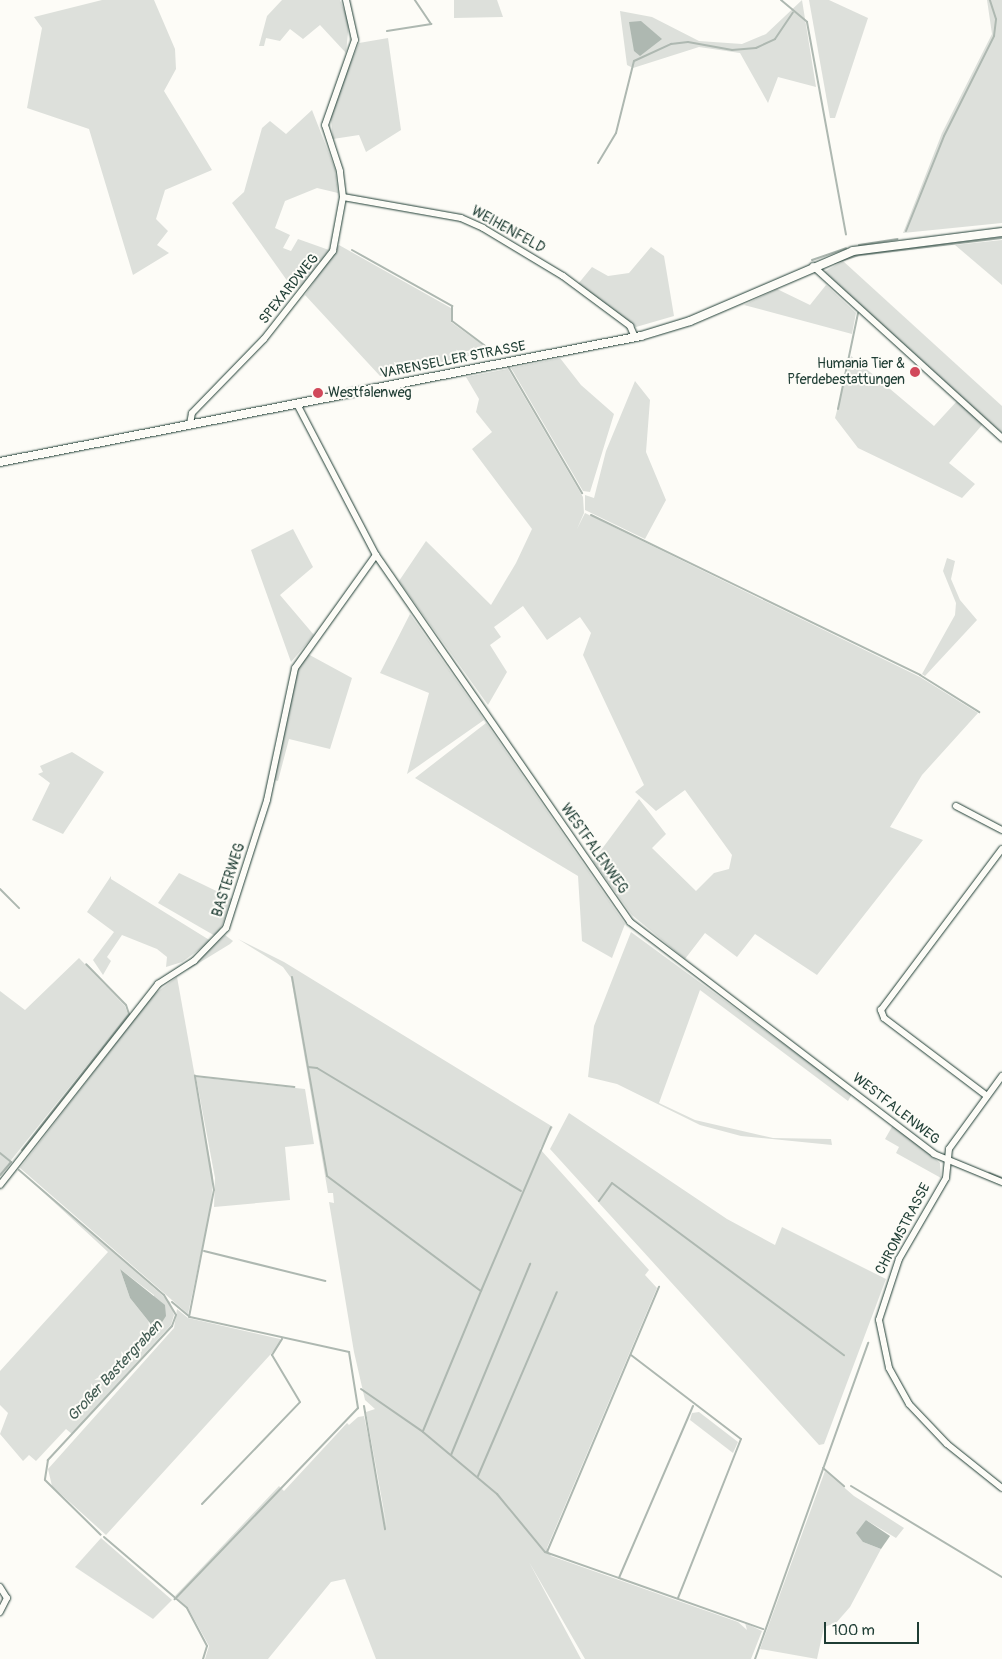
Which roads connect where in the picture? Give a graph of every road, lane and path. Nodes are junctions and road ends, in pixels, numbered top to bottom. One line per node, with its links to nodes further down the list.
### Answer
1 (346, 0): 2 (street, SPEXARDWEG)
2 (343, 197): 5 (street, WEIHENFELD); 7 (street, SPEXARDWEG)
3 (1002, 232): 4 (main road, VARENSELLER STRASSE)
4 (813, 266): 5 (main road, VARENSELLER STRASSE); 8 (street)
5 (635, 337): 6 (main road, VARENSELLER STRASSE)
6 (297, 404): 7 (main road, VARENSELLER STRASSE); 10 (street, WESTFALENWEG)
7 (190, 424): 9 (main road, VARENSELLER STRASSE)
8 (1002, 438)
9 (0, 462)
10 (376, 555): 16 (street, WESTFALENWEG); 18 (street, BASTERWEG)
11 (956, 806): 12 (street)
12 (1002, 830)
13 (1002, 849): 15 (street)
14 (1002, 1076): 15 (street, CHROMSTRASSE)
15 (987, 1096): 16 (street, CHROMSTRASSE)
16 (948, 1162): 17 (street, WESTFALENWEG); 19 (street, CHROMSTRASSE)
17 (1002, 1182)
18 (0, 1185)
19 (1002, 1488)
20 (0, 1587): 21 (street)
21 (0, 1612)

